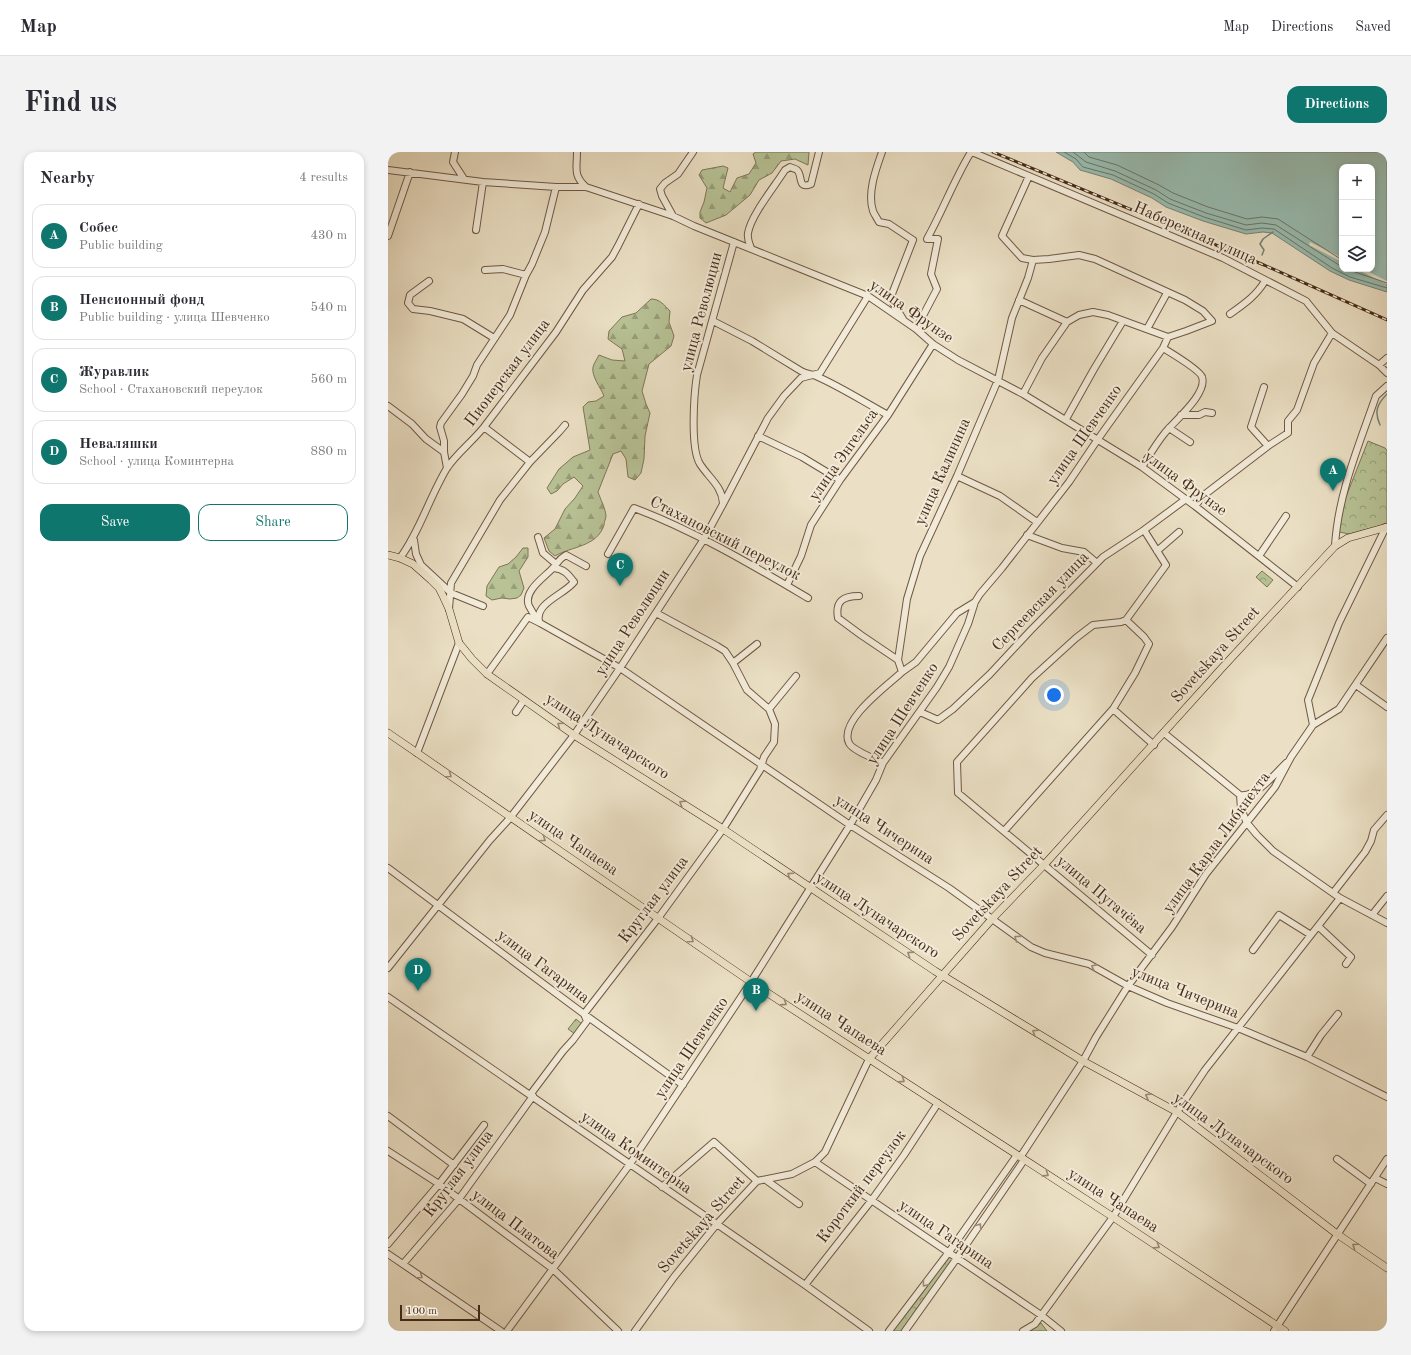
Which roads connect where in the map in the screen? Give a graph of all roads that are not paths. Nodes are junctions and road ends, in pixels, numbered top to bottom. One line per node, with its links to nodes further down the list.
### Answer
1 (455, 152): 10 (street)
2 (577, 152): 13 (street)
3 (693, 152): 15 (street)
4 (819, 152): 21 (street)
5 (882, 152): 19 (street)
6 (971, 152): 9 (street, Набережная улица); 18 (street)
7 (388, 170): 8 (street, улица Фрунзе)
8 (410, 172): 10 (street, улица Фрунзе); 17 (street)
9 (1029, 176): 22 (street); 26 (street, Набережная улица)
10 (464, 179): 11 (street, улица Фрунзе)
11 (483, 182): 12 (street, улица Фрунзе); 16 (street)
12 (556, 187): 13 (street, улица Фрунзе); 24 (street)
13 (586, 187): 14 (street, улица Фрунзе)
14 (639, 204): 15 (street, улица Фрунзе); 56 (street, Пионерская улица)
15 (673, 216): 20 (street, улица Фрунзе)
16 (476, 230)
17 (388, 236)
18 (927, 239): 19 (street); 35 (street)
19 (913, 240): 33 (street)
20 (734, 242): 21 (street, улица Фрунзе); 31 (street, улица Революции)
21 (751, 248): 28 (street, улица Фрунзе)
22 (1033, 260): 27 (street); 29 (street, улица Калинина)
23 (485, 270): 24 (street)
24 (526, 275): 39 (street)
25 (429, 281): 39 (street)
26 (1265, 281): 30 (street); 37 (street, Набережная улица)
27 (1167, 293): 36 (street); 38 (street)
28 (868, 296): 33 (street, улица Фрунзе); 45 (street)
29 (1018, 300): 34 (street); 46 (street, улица Калинина)
30 (1230, 314)
31 (713, 321): 45 (street); 69 (street, улица Революции)
32 (1123, 321): 34 (street); 36 (street); 54 (street)
33 (905, 322): 35 (street, улица Фрунзе)
34 (1067, 322): 49 (street)
35 (916, 329): 40 (street, улица Фрунзе)
36 (1147, 329): 38 (street)
37 (1332, 333): 43 (street, Набережная улица); 61 (street)
38 (1168, 337): 41 (street, улица Шевченко)
39 (494, 338): 62 (street)
40 (933, 344): 46 (street, улица Фрунзе); 52 (street, улица Энгельса)
41 (1163, 348): 53 (street); 59 (street, улица Шевченко)
42 (1387, 358): 43 (street)
43 (1379, 365): 44 (street, Набережная улица)
44 (1387, 373)
45 (814, 375): 52 (street); 58 (street)
46 (998, 380): 49 (street, улица Фрунзе); 66 (street, улица Калинина)
47 (1387, 386): 80 (street)
48 (1264, 387): 61 (street)
49 (1023, 394): 54 (street, улица Фрунзе)
50 (388, 406): 62 (street)
51 (1212, 413): 53 (street)
52 (888, 415): 67 (street, улица Энгельса)
53 (1181, 416): 57 (street)
54 (1066, 419): 59 (street, улица Фрунзе)
55 (565, 425): 63 (street)
56 (484, 427): 63 (street); 65 (street, Пионерская улица)
57 (1169, 428): 60 (street); 64 (street)
58 (758, 436): 67 (street); 69 (street)
59 (1098, 439): 64 (street, улица Фрунзе); 72 (street, улица Шевченко)
60 (1190, 442)
61 (1268, 446): 70 (street)
62 (444, 452): 65 (street)
63 (530, 462): 91 (street)
64 (1142, 467): 68 (street, улица Фрунзе)
65 (447, 468): 78 (street, Пионерская улица)
66 (957, 476): 72 (street); 103 (street, улица Калинина)
67 (840, 480): 89 (street, улица Энгельса)
68 (1186, 499): 70 (street, улица Фрунзе); 74 (street, Сергеевская улица)
69 (723, 504): 79 (street, улица Революции)
70 (1195, 506): 84 (street, улица Фрунзе)
71 (1286, 516): 84 (street)
72 (1037, 522): 76 (street, улица Шевченко)
73 (1386, 527): 80 (main road, Sovetskaya Street); 116 (street)
74 (1144, 530): 81 (street); 86 (street, Сергеевская улица)
75 (1179, 532): 81 (street)
76 (1028, 535): 86 (street); 94 (street, улица Шевченко)
77 (538, 537): 87 (street)
78 (414, 539): 85 (street, Пионерская улица); 91 (street)
79 (704, 539): 82 (street, Стахановский переулок); 89 (street, Стахановский переулок); 97 (street, улица Революции)
80 (1335, 546): 90 (main road, Sovetskaya Street)
81 (1157, 551): 98 (street)
82 (608, 554)
83 (388, 555): 85 (main road, улица Луначарского)
84 (1259, 556): 90 (street, улица Фрунзе)
85 (400, 558): 96 (main road, улица Луначарского)
86 (1097, 563): 115 (street, Сергеевская улица)
87 (555, 566): 88 (street); 99 (street); 99 (street)
88 (586, 566)
89 (786, 585): 93 (street, Стахановский переулок)
90 (1298, 587): 118 (main road, Sovetskaya Street)
91 (451, 592): 95 (street); 96 (street)
92 (859, 596): 103 (street)
93 (808, 598)
94 (975, 602): 106 (street, улица Шевченко); 115 (street, улица Шевченко)
95 (483, 606)
96 (449, 609): 101 (main road, улица Луначарского)
97 (656, 613): 104 (street); 105 (street, улица Революции)
98 (1126, 620): 113 (street); 131 (street, улица Пугачёва)
99 (540, 623): 105 (street, улица Чичерина); 107 (street, улица Чичерина)
100 (1387, 638): 109 (street, улица Карла Либкнехта)
101 (459, 643): 107 (main road, улица Луначарского); 121 (street)
102 (757, 644): 104 (street)
103 (898, 660): 106 (street, улица Калинина)
104 (733, 663): 112 (street)
105 (620, 668): 119 (street, улица Революции); 124 (street, улица Чичерина)
106 (902, 672): 123 (street)
107 (487, 674): 110 (main road, улица Луначарского)
108 (796, 676): 112 (street)
109 (1356, 685): 111 (street); 116 (street, улица Карла Либкнехта)
110 (524, 700): 114 (street); 119 (main road, улица Луначарского, one-way to 110)
111 (1387, 706)
112 (770, 709): 124 (street, Круглая улица)
113 (1113, 709): 120 (street); 131 (street)
114 (516, 712)
115 (920, 712): 123 (street, улица Шевченко)
116 (1313, 725): 122 (street, улица Карла Либкнехта)
117 (388, 732): 121 (main road, улица Чапаева)
118 (1164, 733): 120 (main road, Sovetskaya Street); 125 (street)
119 (574, 735): 127 (street, улица Революции); 130 (main road, улица Луначарского, one-way to 119)
120 (1154, 745): 132 (main road, Sovetskaya Street)
121 (417, 753): 127 (main road, улица Чапаева, one-way to 127)
122 (1291, 758): 125 (street); 128 (street, улица Карла Либкнехта)
123 (883, 763): 129 (street, улица Шевченко)
124 (762, 764): 129 (street, улица Чичерина); 130 (street, Круглая улица)
125 (1240, 795): 128 (street)
126 (1387, 815): 135 (street)
127 (510, 818): 138 (street, улица Революции); 140 (main road, улица Чапаева, one-way to 140)
128 (1247, 823): 135 (street); 146 (street, улица Карла Либкнехта)
129 (850, 825): 134 (street, улица Шевченко); 141 (street, улица Чичерина)
130 (723, 829): 134 (main road, улица Луначарского, one-way to 130); 140 (street, Круглая улица)
131 (1005, 830): 132 (street, улица Пугачёва)
132 (1044, 864): 141 (main road, Sovetskaya Street); 146 (street, улица Пугачёва)
133 (388, 868): 138 (street, улица Гагарина)
134 (810, 889): 149 (main road, улица Луначарского, one-way to 134); 150 (street, улица Шевченко)
135 (1333, 893): 137 (street)
136 (1387, 896): 139 (street)
137 (1340, 898): 139 (street); 143 (street)
138 (438, 904): 148 (street, улица Революции); 153 (street, улица Гагарина)
139 (1372, 915): 142 (street)
140 (659, 917): 150 (main road, улица Чапаева, one-way to 150); 153 (street, Круглая улица)
141 (992, 919): 149 (main road, Sovetskaya Street); 151 (street, улица Чичерина, one-way to 141)
142 (1387, 923)
143 (1318, 926): 144 (street); 147 (street)
144 (1311, 935): 145 (street); 155 (street)
145 (1253, 950)
146 (1152, 955): 151 (street, улица Карла Либкнехта)
147 (1346, 964)
148 (388, 968)
149 (943, 976): 157 (main road, Sovetskaya Street); 158 (main road, улица Луначарского, one-way to 149)
150 (751, 982): 157 (main road, улица Чапаева, one-way to 157); 159 (street, улица Шевченко)
151 (1128, 986): 155 (street, улица Чичерина); 158 (street, улица Карла Либкнехта)
152 (388, 997): 160 (street, улица Коминтерна)
153 (584, 1014): 159 (street, улица Гагарина); 160 (street, Круглая улица)
154 (1338, 1014): 156 (street)
155 (1238, 1028): 156 (street, улица Чичерина); 163 (street)
156 (1307, 1057): 161 (street, улица Чичерина)
157 (869, 1059): 162 (main road, улица Чапаева, one-way to 162); 170 (street, Sovetskaya Street)
158 (1083, 1062): 163 (main road, улица Луначарского, one-way to 158); 167 (street, улица Карла Либкнехта)
159 (683, 1085): 171 (street, улица Шевченко)
160 (531, 1096): 171 (street, улица Коминтерна); 180 (street, Круглая улица)
161 (1387, 1097)
162 (938, 1103): 167 (main road, улица Чапаева); 181 (street, Короткий переулок)
163 (1178, 1112): 183 (street); 185 (main road, улица Луначарского)
164 (388, 1116): 172 (street)
165 (484, 1125): 172 (street, Круглая улица)
166 (388, 1151): 176 (street, улица Платова)
167 (1021, 1157): 183 (main road, улица Чапаева, one-way to 183); 187 (street, улица Карла Либкнехта); 189 (street, улица Карла Либкнехта, one-way to 167)
168 (1387, 1159): 173 (street)
169 (1337, 1160): 177 (street)
170 (815, 1162): 174 (street, Sovetskaya Street); 181 (street, улица Гагарина)
171 (630, 1164): 179 (street, улица Коминтерна); 192 (street, улица Шевченко)
172 (454, 1165): 176 (street, Круглая улица)
173 (1375, 1178): 177 (street); 178 (street)
174 (766, 1180): 175 (street, Sovetskaya Street); 182 (street)
175 (757, 1181): 179 (street); 184 (street, Sovetskaya Street)
176 (439, 1184): 180 (street, улица Платова); 186 (street, Круглая улица)
177 (1371, 1184): 185 (street)
178 (1387, 1184)
179 (662, 1187): 184 (street, улица Коминтерна)
180 (458, 1199): 190 (street, Круглая улица); 192 (street, улица Платова)
181 (871, 1201): 187 (street, улица Гагарина); 193 (street, Короткий переулок)
182 (799, 1204)
183 (1113, 1217): 194 (street); 195 (main road, улица Чапаева, one-way to 195)
184 (716, 1225): 193 (street, улица Коминтерна); 199 (street, Sovetskaya Street)
185 (1337, 1234): 191 (main road, улица Луначарского, one-way to 185); 195 (street)
186 (388, 1244)
187 (949, 1252): 189 (street, улица Гагарина); 201 (street, улица Карла Либкнехта, one-way to 201)
188 (388, 1254): 190 (street)
189 (957, 1258): 194 (street, улица Гагарина); 202 (street, улица Карла Либкнехта)
190 (404, 1264): 196 (street, one-way to 196)
191 (1387, 1268)
192 (553, 1269): 197 (street, улица Шевченко); 198 (street, улица Платова)
193 (804, 1285): 200 (street, улица Коминтерна)
194 (1041, 1315): 203 (street); 204 (street, улица Гагарина)
195 (1275, 1328): 205 (main road, улица Чапаева)
196 (501, 1331)
197 (507, 1331)
198 (618, 1331)
199 (635, 1331)
200 (869, 1331)
201 (889, 1331)
202 (905, 1331)
203 (1023, 1331)
204 (1061, 1331)
205 (1284, 1331)

